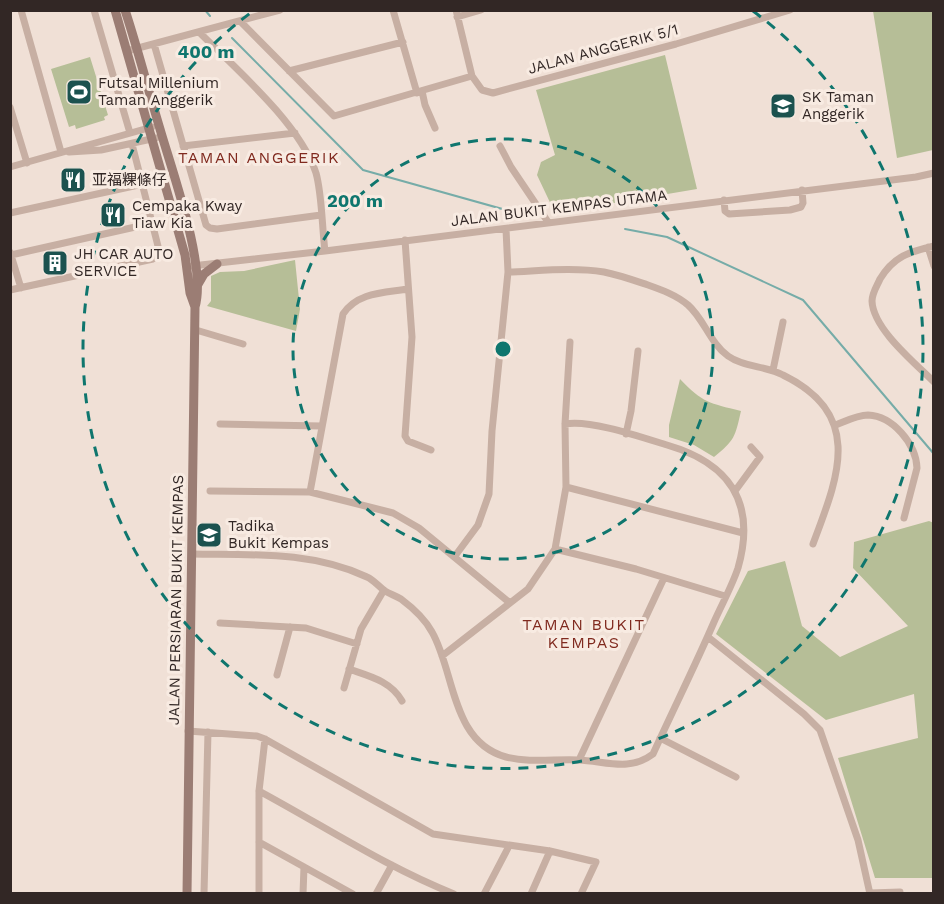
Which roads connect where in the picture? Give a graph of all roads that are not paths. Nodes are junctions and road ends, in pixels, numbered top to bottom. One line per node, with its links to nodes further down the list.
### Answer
1 (21, 10): 29 (street)
2 (94, 10): 22 (street)
3 (115, 10): 15 (street, JALAN PERSIARAN BUKIT KEMPAS)
4 (125, 10): 14 (street, JALAN PERSIARAN BUKIT KEMPAS)
5 (280, 10): 10 (street)
6 (393, 10): 12 (street)
7 (481, 10): 9 (street)
8 (790, 10): 17 (street, JALAN ANGGERIK 5/1)
9 (456, 14): 17 (street)
10 (240, 21): 11 (street); 16 (street)
11 (199, 32): 13 (street); 23 (street)
12 (403, 42): 16 (street); 18 (street)
13 (154, 44): 14 (street); 27 (street)
14 (137, 48): 15 (street); 20 (street, JALAN PERSIARAN BUKIT KEMPAS)
15 (127, 51): 20 (street, JALAN PERSIARAN BUKIT KEMPAS)
16 (289, 71): 18 (street)
17 (472, 76): 18 (street)
18 (419, 92): 21 (street)
19 (10, 106): 30 (street)
20 (154, 126): 22 (street); 24 (street, JALAN PERSIARAN BUKIT KEMPAS); 25 (street, JALAN PERSIARAN BUKIT KEMPAS)
21 (435, 128)
22 (130, 133): 29 (street)
23 (295, 133): 27 (street); 37 (street)
24 (162, 136): 25 (street); 46 (street, JALAN PERSIARAN BUKIT KEMPAS)
25 (152, 138): 26 (street); 46 (street, JALAN PERSIARAN BUKIT KEMPAS)
26 (132, 144): 29 (street); 33 (street)
27 (183, 146): 37 (street)
28 (500, 146): 38 (street)
29 (61, 152): 30 (street)
30 (27, 163): 31 (street)
31 (10, 167)
32 (933, 173): 34 (street, JALAN BUKIT KEMPAS UTAMA)
33 (143, 184): 36 (street); 39 (street)
34 (802, 190): 35 (street, JALAN BUKIT KEMPAS UTAMA); 35 (street)
35 (724, 200): 38 (street, JALAN BUKIT KEMPAS UTAMA)
36 (10, 213)
37 (321, 215): 43 (street)
38 (548, 222): 40 (street, JALAN BUKIT KEMPAS UTAMA)
39 (153, 223): 44 (street); 50 (street)
40 (506, 228): 41 (street, JALAN BUKIT KEMPAS UTAMA); 48 (street)
41 (405, 240): 43 (street, JALAN BUKIT KEMPAS UTAMA); 52 (street)
42 (931, 247): 47 (street); 60 (street)
43 (325, 251): 45 (street, JALAN BUKIT KEMPAS UTAMA)
44 (11, 253): 50 (street)
45 (217, 264): 46 (street, JALAN BUKIT KEMPAS UTAMA); 49 (street)
46 (192, 266): 49 (street, JALAN PERSIARAN BUKIT KEMPAS); 53 (street, JALAN PERSIARAN BUKIT KEMPAS)
47 (933, 266)
48 (508, 272): 59 (street); 77 (street)
49 (198, 286): 53 (street, JALAN PERSIARAN BUKIT KEMPAS)
50 (21, 288): 51 (street)
51 (10, 290)
52 (408, 290): 64 (street); 67 (street)
53 (195, 307): 55 (street, JALAN PERSIARAN BUKIT KEMPAS)
54 (783, 322): 59 (street)
55 (196, 330): 57 (street); 76 (street, JALAN PERSIARAN BUKIT KEMPAS)
56 (570, 342): 62 (street)
57 (243, 344)
58 (638, 351): 65 (street)
59 (773, 370): 63 (street)
60 (933, 382)
61 (220, 424): 64 (street)
62 (565, 424): 65 (street); 68 (street)
63 (836, 425): 72 (street); 74 (street)
64 (322, 426): 71 (street)
65 (626, 434): 70 (street)
66 (751, 447): 70 (street)
67 (431, 450)
68 (566, 487): 73 (street); 75 (street)
69 (210, 491): 71 (street)
70 (735, 491): 73 (street)
71 (310, 492): 77 (street)
72 (904, 518)
73 (743, 533): 80 (street)
74 (813, 544)
75 (555, 549): 78 (street); 81 (street)
76 (192, 554): 79 (street); 91 (street, JALAN PERSIARAN BUKIT KEMPAS)
77 (455, 556): 81 (street)
78 (664, 578): 80 (street); 95 (street)
79 (384, 590): 85 (street); 86 (street)
80 (725, 596): 84 (street)
81 (510, 603): 86 (street)
82 (220, 623): 83 (street)
83 (290, 627): 85 (street); 88 (street)
84 (708, 637): 93 (street); 104 (street)
85 (357, 644): 87 (street)
86 (442, 656): 95 (street)
87 (349, 669): 89 (street); 90 (street)
88 (277, 675)
89 (344, 688)
90 (402, 701)
91 (188, 730): 92 (street); 105 (street, JALAN PERSIARAN BUKIT KEMPAS)
92 (208, 732): 94 (street); 106 (street)
93 (660, 738): 95 (street); 96 (street)
94 (265, 739): 97 (street); 99 (street)
95 (579, 760)
96 (736, 777)
97 (260, 791): 98 (street); 101 (street)
98 (259, 842): 102 (street); 107 (street)
99 (509, 846): 100 (street); 112 (street)
100 (550, 851): 113 (street); 114 (street)
101 (392, 865): 110 (street); 111 (street)
102 (304, 867): 108 (street); 109 (street)
103 (900, 892): 104 (street)
104 (870, 893)
105 (187, 894)
106 (204, 894)
107 (259, 894)
108 (303, 894)
109 (353, 894)
110 (376, 894)
111 (454, 894)
112 (484, 894)
113 (531, 894)
114 (581, 894)

